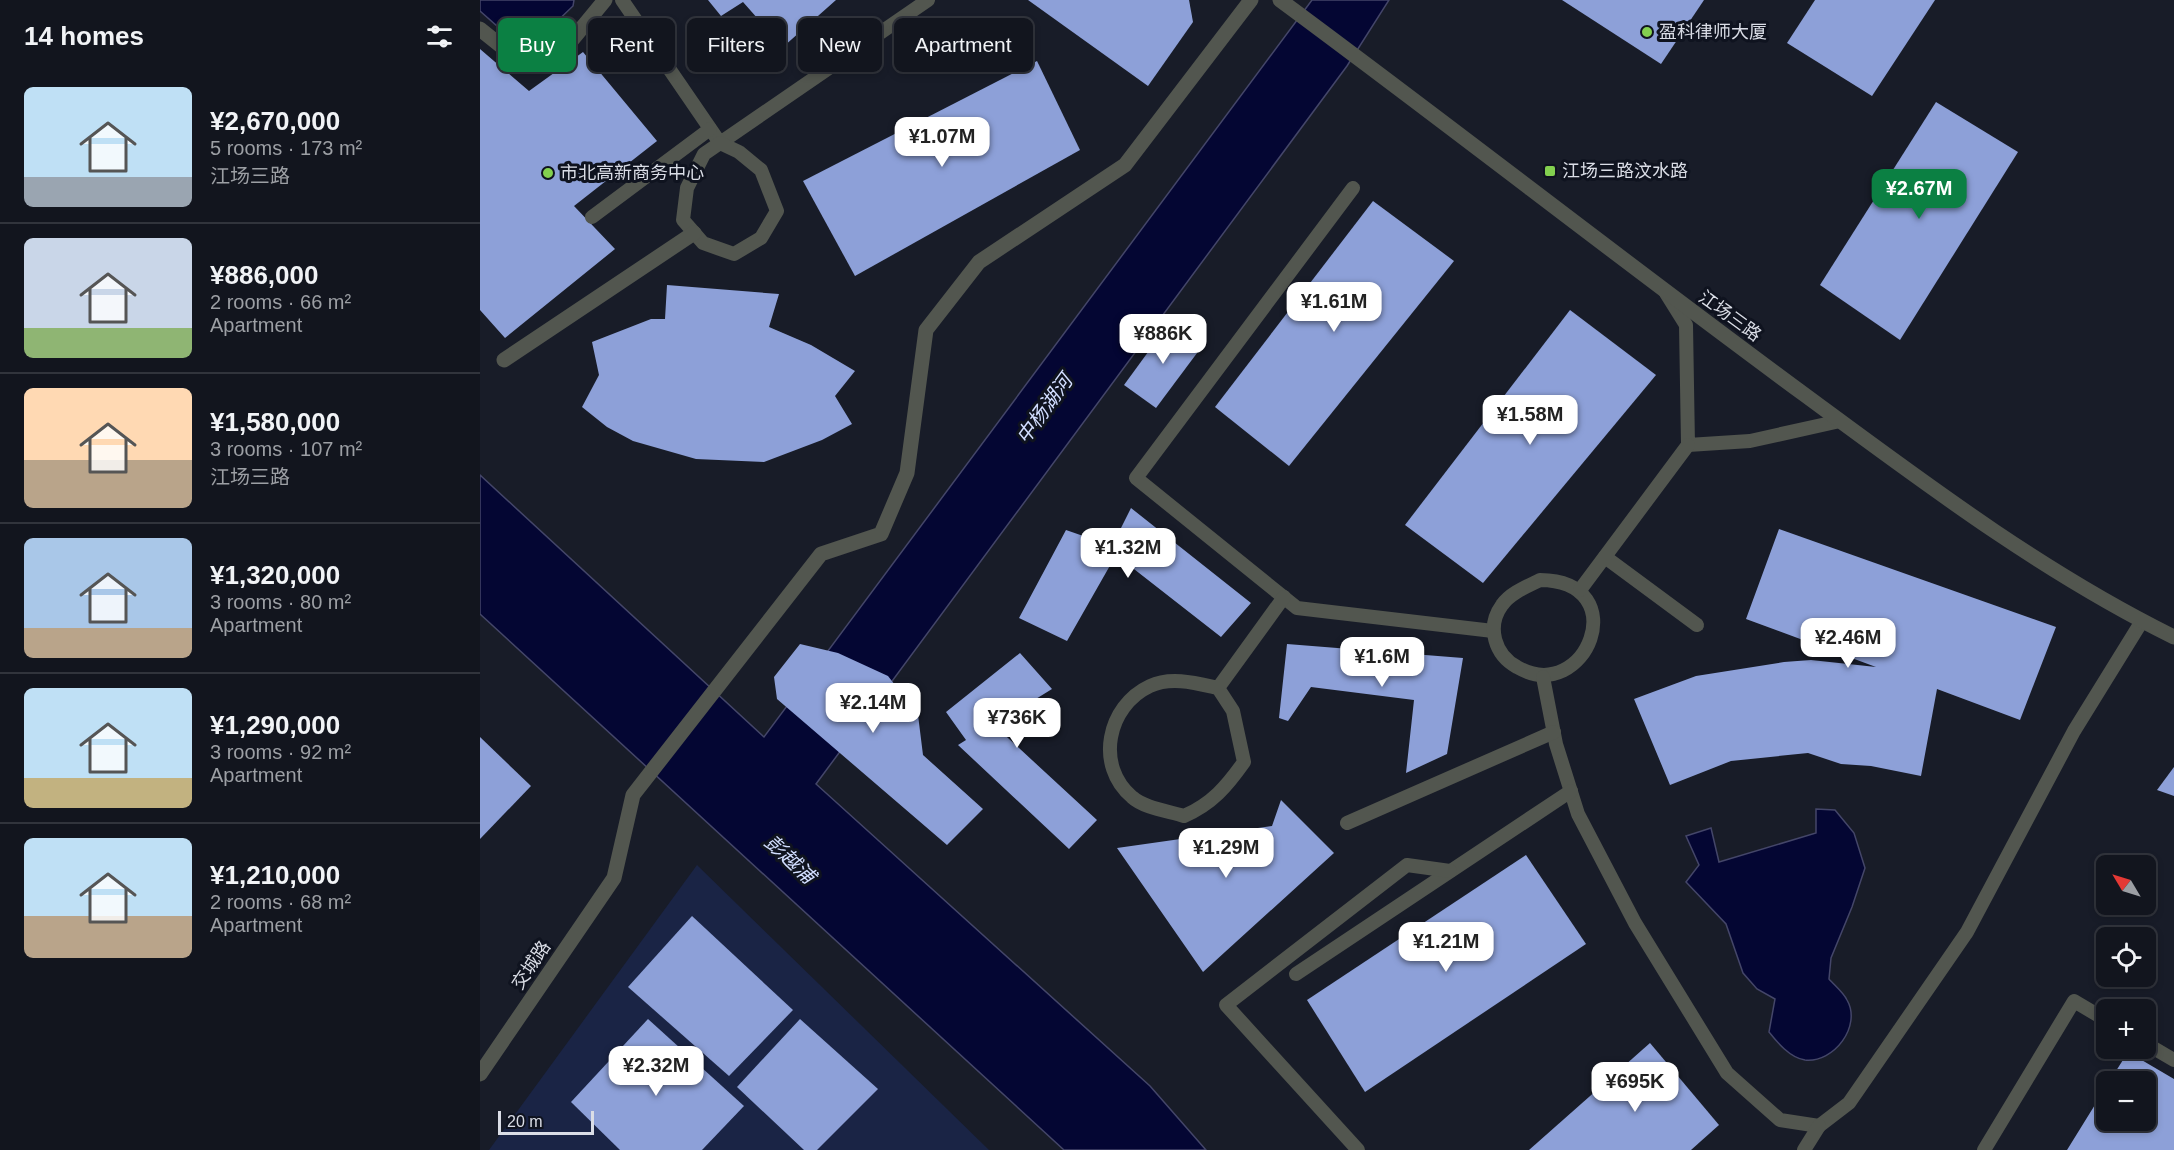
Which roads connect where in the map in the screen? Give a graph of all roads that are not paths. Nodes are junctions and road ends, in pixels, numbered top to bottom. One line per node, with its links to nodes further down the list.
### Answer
1 (605, 0): 6 (street)
2 (622, 0): 7 (lane)
3 (928, 0): 8 (lane)
4 (1251, 0): 33 (street, 交城路)
5 (1280, 1): 12 (street, 江场三路)
6 (480, 29)
7 (710, 129): 8 (lane); 10 (lane)
8 (720, 144): 11 (lane); 11 (lane)
9 (1353, 188): 18 (lane)
10 (592, 217)
11 (694, 233): 13 (street)
12 (1666, 293): 14 (street, 江场三路); 15 (lane)
13 (504, 360)
14 (1840, 421): 15 (lane); 19 (street, 江场三路)
15 (1688, 445): 16 (lane)
16 (1605, 557): 17 (lane); 20 (lane)
17 (1580, 590): 21 (lane); 23 (lane)
18 (1284, 597): 21 (lane); 24 (lane)
19 (2142, 621): 22 (street, 江场三路); 34 (lane)
20 (1697, 625)
21 (1493, 631): 23 (lane)
22 (2174, 637)
23 (1543, 677): 25 (lane)
24 (1218, 688): 24 (lane)
25 (1554, 732): 26 (lane); 27 (lane)
26 (1571, 791): 28 (lane); 34 (lane)
27 (1347, 823)
28 (1450, 871): 29 (lane); 35 (lane)
29 (1296, 974)
30 (2096, 1014): 37 (lane)
31 (2156, 1049): 32 (lane)
32 (2174, 1060)
33 (480, 1074)
34 (1819, 1126): 36 (lane)
35 (1358, 1150)
36 (1804, 1150)
37 (1984, 1150)

